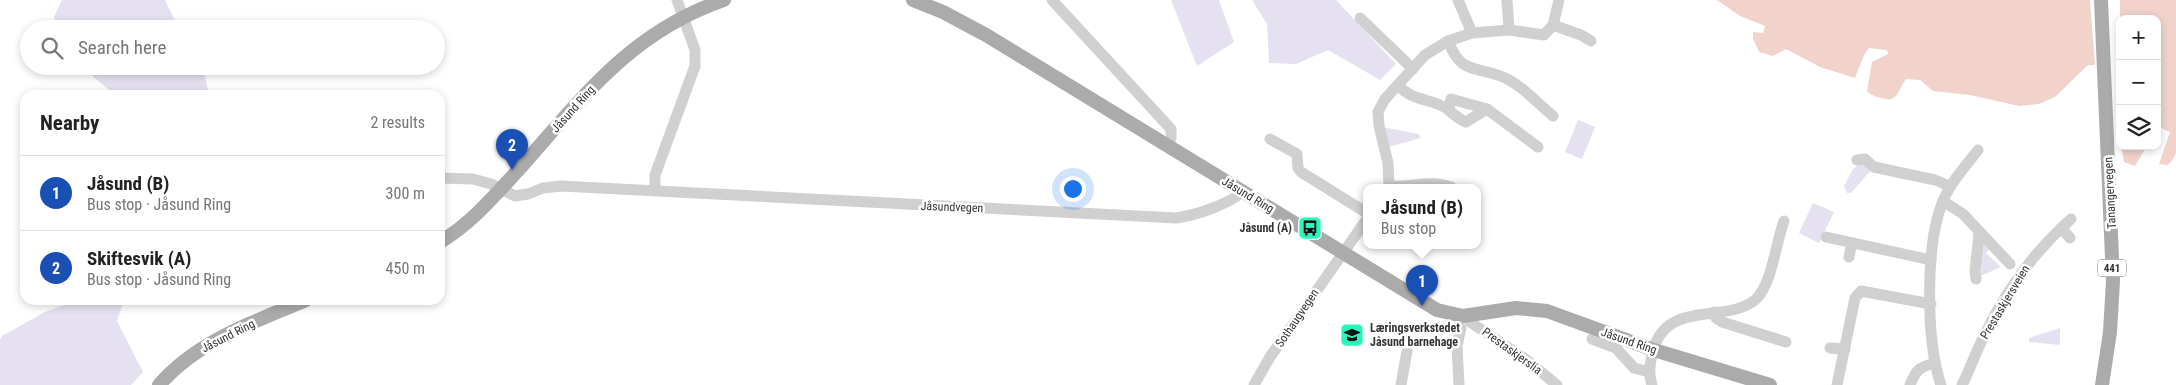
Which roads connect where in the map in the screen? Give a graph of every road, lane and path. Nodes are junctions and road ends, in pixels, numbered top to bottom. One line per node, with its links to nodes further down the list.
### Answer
1 (677, 0): 9 (street)
2 (724, 0): 9 (main road, Jåsund Ring)
3 (913, 0): 22 (main road, Jåsund Ring)
4 (1052, 0): 22 (street)
5 (1458, 0): 13 (street)
6 (1507, 0): 12 (street)
7 (1559, 0): 11 (street)
8 (2101, 0): 74 (main road, Tanangervegen / 441)
9 (683, 16): 31 (main road, Jåsund Ring); 32 (street)
10 (1360, 18): 16 (street)
11 (1553, 25): 12 (street); 15 (street)
12 (1509, 30): 13 (street)
13 (1472, 33): 14 (street)
14 (1448, 41): 16 (street); 20 (street)
15 (1591, 41)
16 (1413, 69): 17 (street)
17 (1398, 85): 19 (street); 27 (street)
18 (1487, 109): 19 (street); 19 (street); 23 (street)
19 (1449, 110)
20 (1553, 116)
21 (1270, 139): 35 (street)
22 (1166, 145): 33 (main road, Jåsund Ring)
23 (1538, 147)
24 (1978, 150): 30 (street)
25 (1857, 160): 30 (street)
26 (445, 178): 31 (street, Jåsundvegen)
27 (1389, 184)
28 (1423, 184): 29 (street)
29 (1442, 184)
30 (1950, 186): 34 (street)
31 (502, 188): 32 (street, Jåsundvegen); 42 (main road, Jåsund Ring)
32 (655, 190): 33 (street, Jåsundvegen)
33 (1243, 192): 45 (main road, Jåsund Ring)
34 (1943, 201): 40 (street); 47 (street)
35 (1363, 211)
36 (2071, 219): 39 (street, Prestaskjersveien)
37 (1784, 221): 52 (street)
38 (1363, 224): 45 (street, Sothaugvegen)
39 (2060, 228): 43 (street); 73 (street, Prestaskjersveien)
40 (1979, 234): 48 (street); 49 (street)
41 (1826, 237): 44 (street)
42 (445, 238)
43 (2070, 238)
44 (1852, 243): 46 (street); 47 (street)
45 (1342, 252): 53 (main road, Jåsund Ring); 64 (street, Sothaugvegen)
46 (1850, 257)
47 (1931, 260): 50 (street)
48 (2010, 264)
49 (1976, 279)
50 (1931, 304): 58 (street); 61 (street)
51 (294, 305): 63 (main road, Jåsund Ring)
52 (1714, 312): 56 (street); 59 (street)
53 (1469, 316): 59 (main road, Jåsund Ring); 67 (street, Prestaskjerslia)
54 (1461, 328): 66 (street)
55 (1592, 339): 62 (street)
56 (1786, 342)
57 (1830, 348): 58 (street)
58 (1846, 349): 70 (street)
59 (1654, 350): 62 (street); 69 (main road, Jåsund Ring)
60 (1407, 352): 65 (street)
61 (1935, 364): 71 (street); 72 (street)
62 (1649, 372): 68 (street)
63 (158, 385)
64 (1254, 385)
65 (1401, 385)
66 (1459, 385)
67 (1557, 385)
68 (1652, 385)
69 (1770, 385)
70 (1837, 385)
71 (1910, 385)
72 (1941, 385)
73 (1962, 385)
74 (2102, 385)

